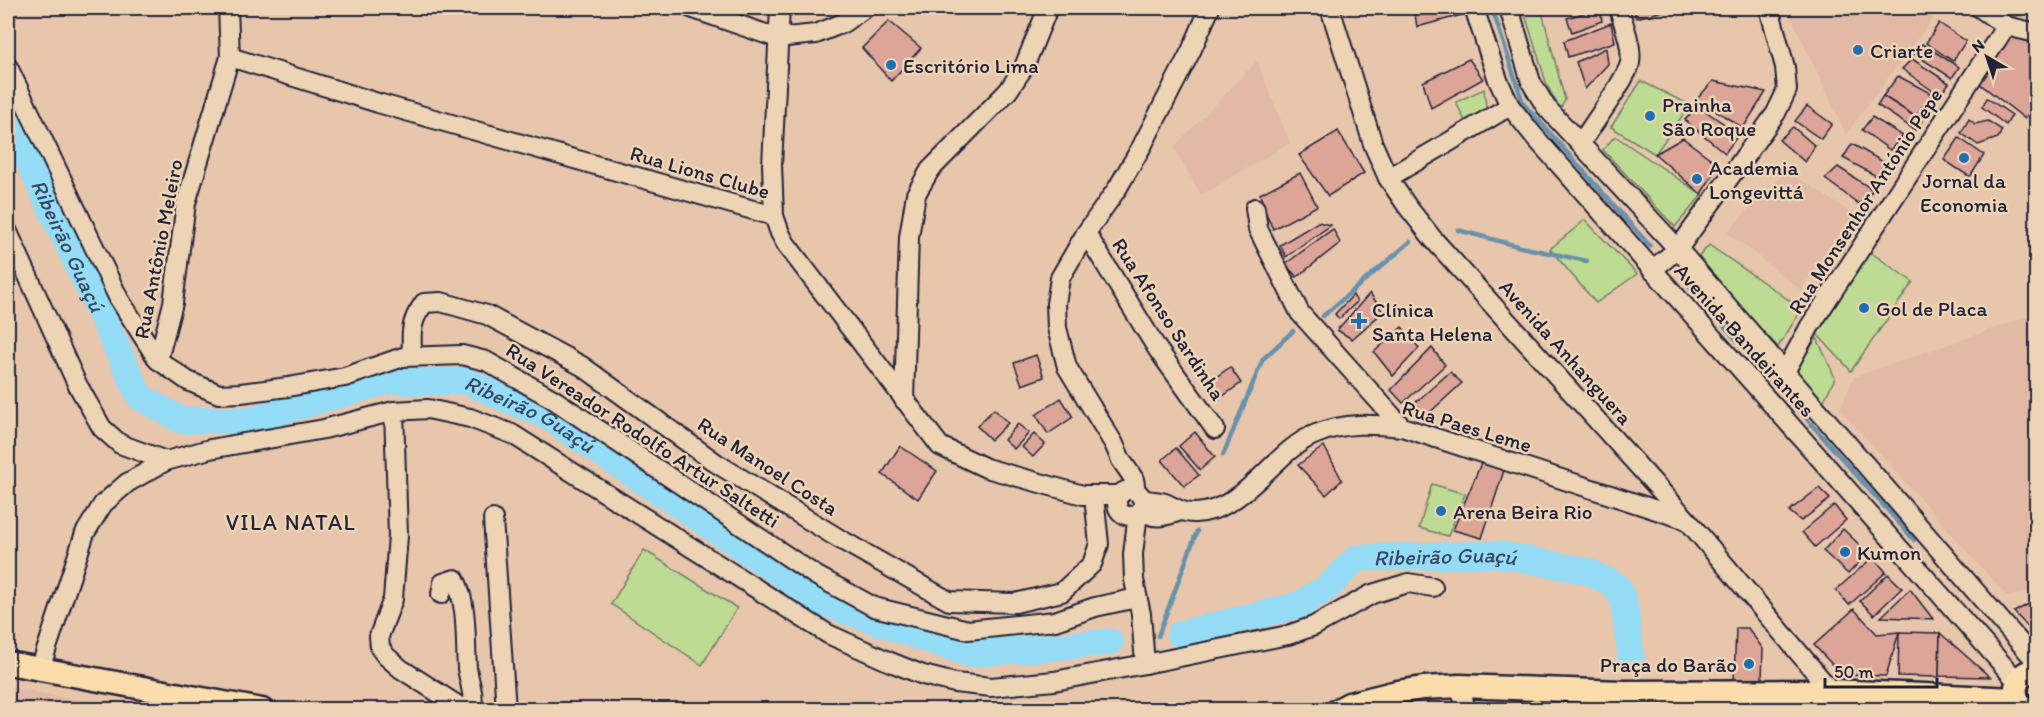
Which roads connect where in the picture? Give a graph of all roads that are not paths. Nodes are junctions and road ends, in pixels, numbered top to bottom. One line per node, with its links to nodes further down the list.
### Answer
1 (228, 8): 16 (street, Rua Antônio Meleiro)
2 (691, 8): 15 (street)
3 (780, 8): 15 (street)
4 (865, 8): 15 (street)
5 (1048, 8): 30 (street)
6 (1210, 8): 24 (street)
7 (1330, 8): 20 (street, Avenida Anhanguera)
8 (1474, 8): 18 (street, Avenida Bandeirantes)
9 (1509, 8): 19 (street, Avenida Bandeirantes)
10 (1619, 8): 19 (street)
11 (1769, 8): 25 (street)
12 (1980, 8): 13 (street)
13 (2006, 26): 14 (street); 29 (street, Rua Monsenhor António Pepe)
14 (2037, 33)
15 (777, 38): 22 (street)
16 (230, 57): 22 (street, Rua Lions Clube); 28 (street, Rua Antônio Meleiro)
17 (8, 67): 28 (street, Rua Vereador Rodolfo Artur Saltetti)
18 (1510, 106): 20 (street); 26 (street, Avenida Bandeirantes)
19 (1581, 143): 25 (street, Avenida Bandeirantes)
20 (1388, 178): 38 (street, Avenida Anhanguera)
21 (1255, 207): 32 (street)
22 (774, 216): 30 (street, Rua Lions Clube)
23 (8, 232): 34 (street)
24 (1086, 232): 33 (street, Rua Afonso Sardinha); 36 (street)
25 (1678, 249): 26 (street); 29 (street, Avenida Bandeirantes)
26 (1652, 270): 41 (street, Avenida Bandeirantes)
27 (410, 356): 28 (street, Rua Vereador Rodolfo Artur Saltetti); 35 (street, Rua Manoel Costa); 43 (street, Rua Vereador Rodolfo Artur Saltetti)
28 (158, 360)
29 (1785, 372): 39 (street, Avenida Bandeirantes)
30 (904, 400): 35 (street, Rua Lions Clube)
31 (394, 411): 34 (street); 46 (street); 54 (street)
32 (1402, 427): 36 (street, Rua Paes Leme); 38 (street, Rua Paes Leme)
33 (1215, 429)
34 (166, 461): 47 (street)
35 (1089, 500): 36 (street, Rua Lions Clube)
36 (1130, 503): 43 (street)
37 (493, 519): 56 (street)
38 (1688, 521): 50 (street, Avenida Anhanguera)
39 (1956, 568): 41 (street); 44 (street, Avenida Bandeirantes)
40 (1433, 587): 46 (street)
41 (1933, 587): 49 (street, Avenida Bandeirantes)
42 (441, 594): 55 (street)
43 (1139, 606): 46 (street)
44 (2037, 661)
45 (8, 663): 47 (main road)
46 (1145, 664)
47 (40, 669): 53 (main road)
48 (1460, 686): 51 (main road); 57 (main road); 58 (street)
49 (2024, 690): 50 (main road)
50 (1831, 691): 52 (main road)
51 (1609, 701): 52 (main road)
52 (1650, 701)
53 (262, 710)
54 (465, 710)
55 (472, 710)
56 (506, 710)
57 (1338, 710)
58 (1466, 710)

